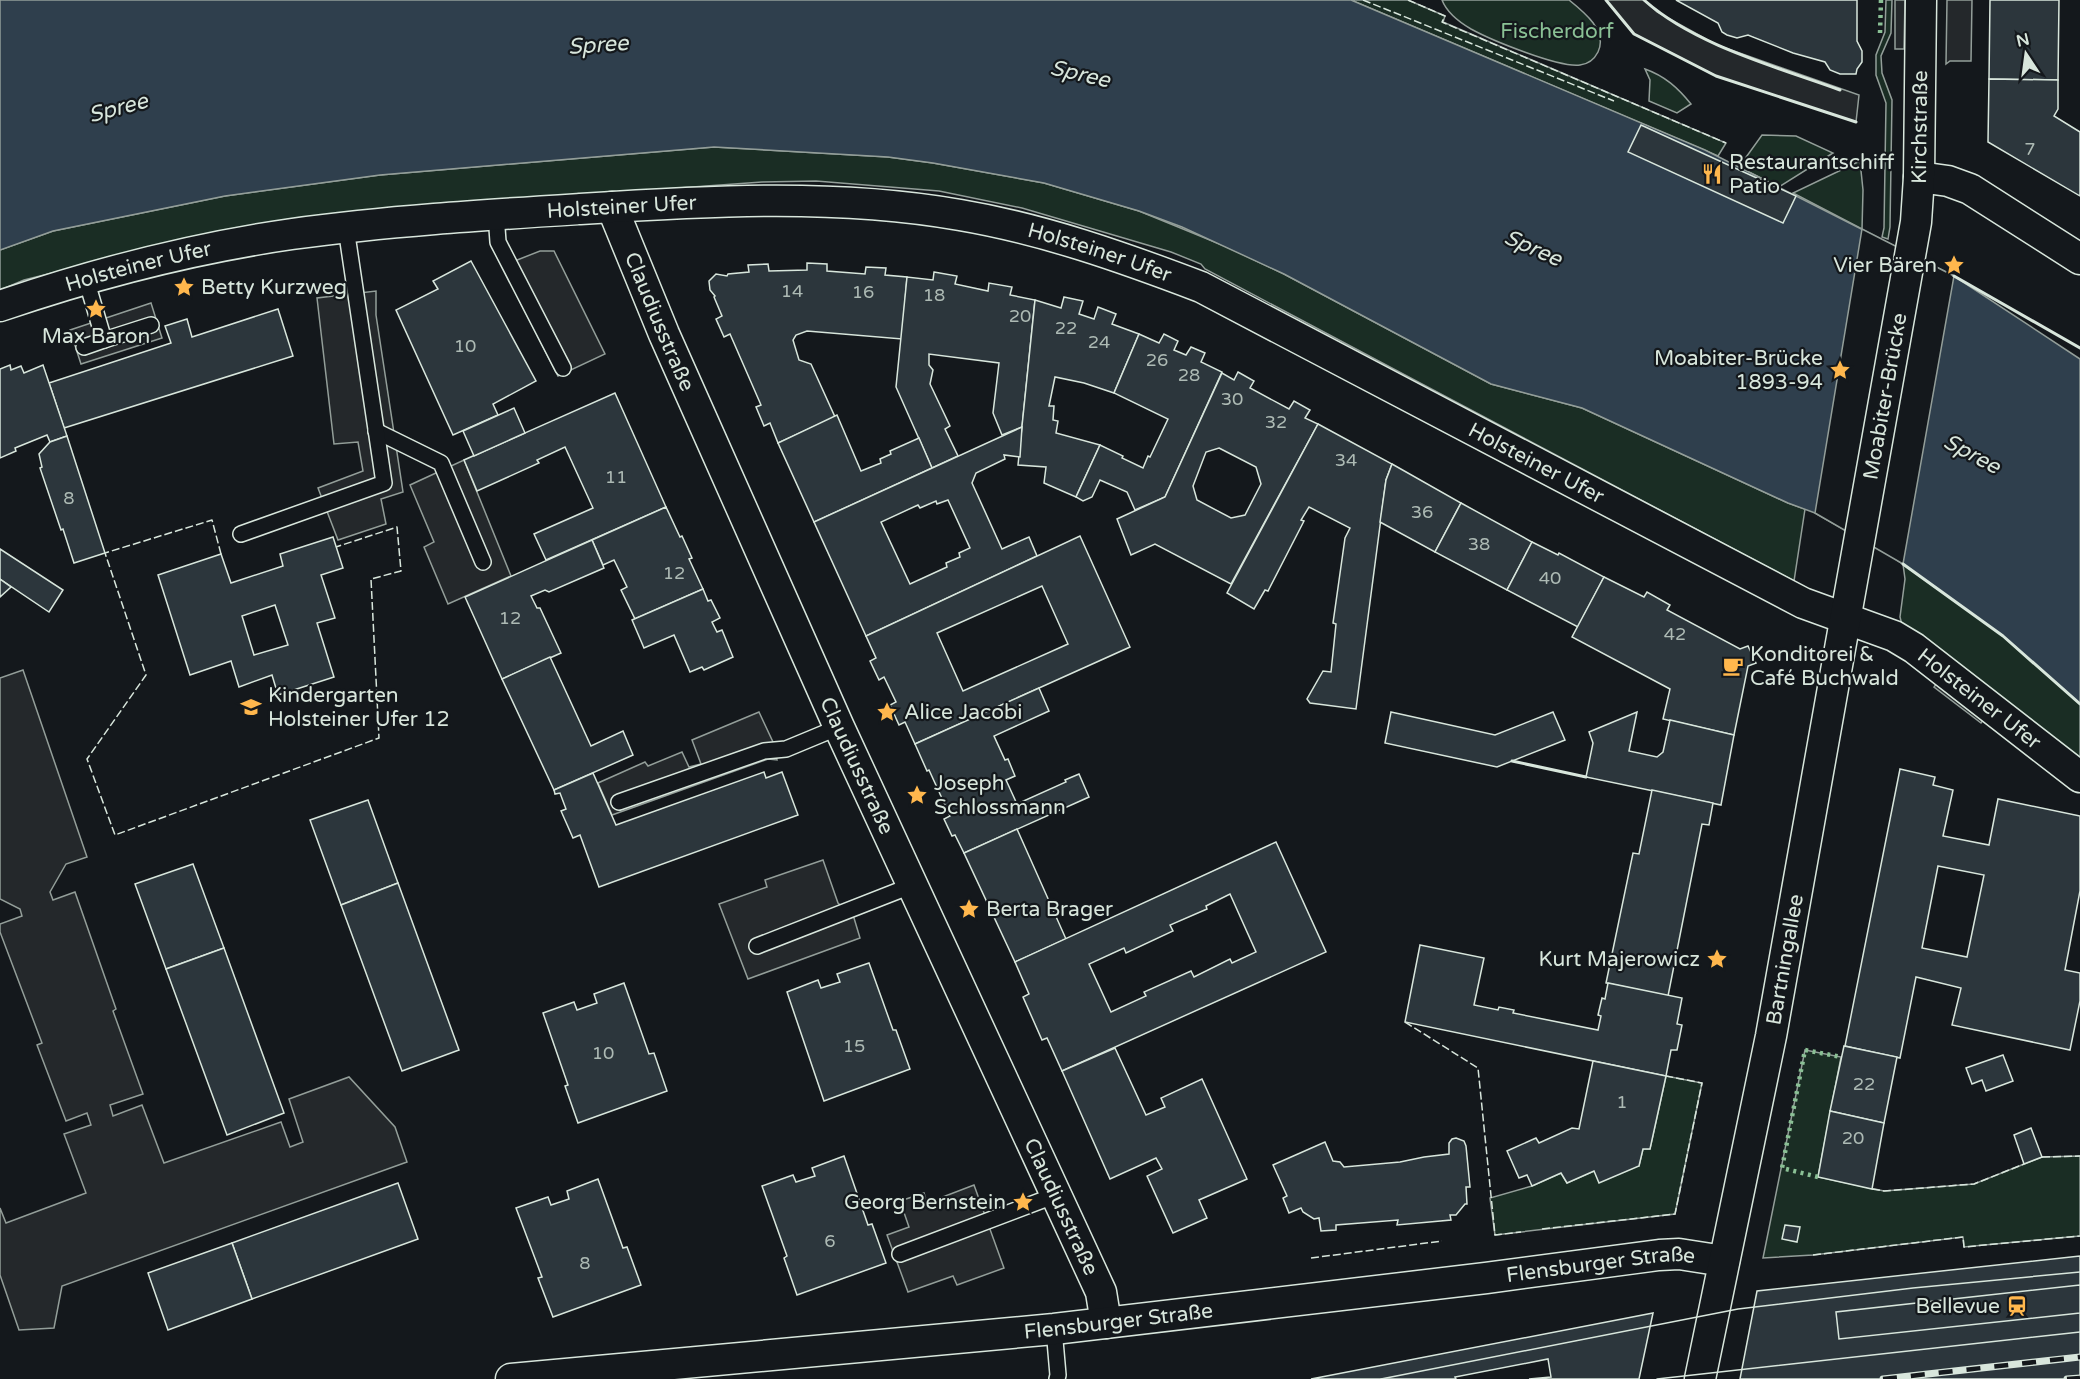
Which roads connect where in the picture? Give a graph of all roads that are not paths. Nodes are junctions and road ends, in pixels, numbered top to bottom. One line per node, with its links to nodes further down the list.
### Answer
1 (1921, 0): 2 (street, Kirchstraße)
2 (1919, 177): 6 (street, Kirchstraße); 7 (street)
3 (612, 207): 4 (street, Holsteiner Ufer); 18 (street, Holsteiner Ufer); 19 (street, Claudiusstraße)
4 (496, 214): 5 (street, Holsteiner Ufer); 13 (lane)
5 (346, 228): 8 (street, Holsteiner Ufer); 14 (lane)
6 (1910, 253): 16 (street, Moabiter-Brücke)
7 (2080, 260)
8 (86, 279): 9 (street, Holsteiner Ufer); 11 (lane)
9 (0, 306)
10 (151, 325): 11 (lane)
11 (104, 340): 12 (lane)
12 (84, 347)
13 (563, 368)
14 (376, 431): 15 (lane); 17 (lane)
15 (241, 534)
16 (1860, 538): 18 (street, Bartningallee)
17 (483, 562)
18 (1847, 618): 20 (street, Holsteiner Ufer); 26 (street, Bartningallee)
19 (839, 726): 21 (lane); 22 (street, Claudiusstraße)
20 (2080, 777)
21 (619, 802)
22 (913, 885): 23 (lane); 24 (street, Claudiusstraße)
23 (757, 946)
24 (1056, 1194): 25 (lane); 27 (street, Claudiusstraße)
25 (900, 1254)
26 (1724, 1261): 27 (street, Flensburger Straße); 31 (street, Bartningallee)
27 (1106, 1323): 28 (street, Flensburger Straße)
28 (1054, 1329): 29 (street, Flensburger Straße); 30 (lane)
29 (511, 1379)
30 (1057, 1379)
31 (1700, 1379)

